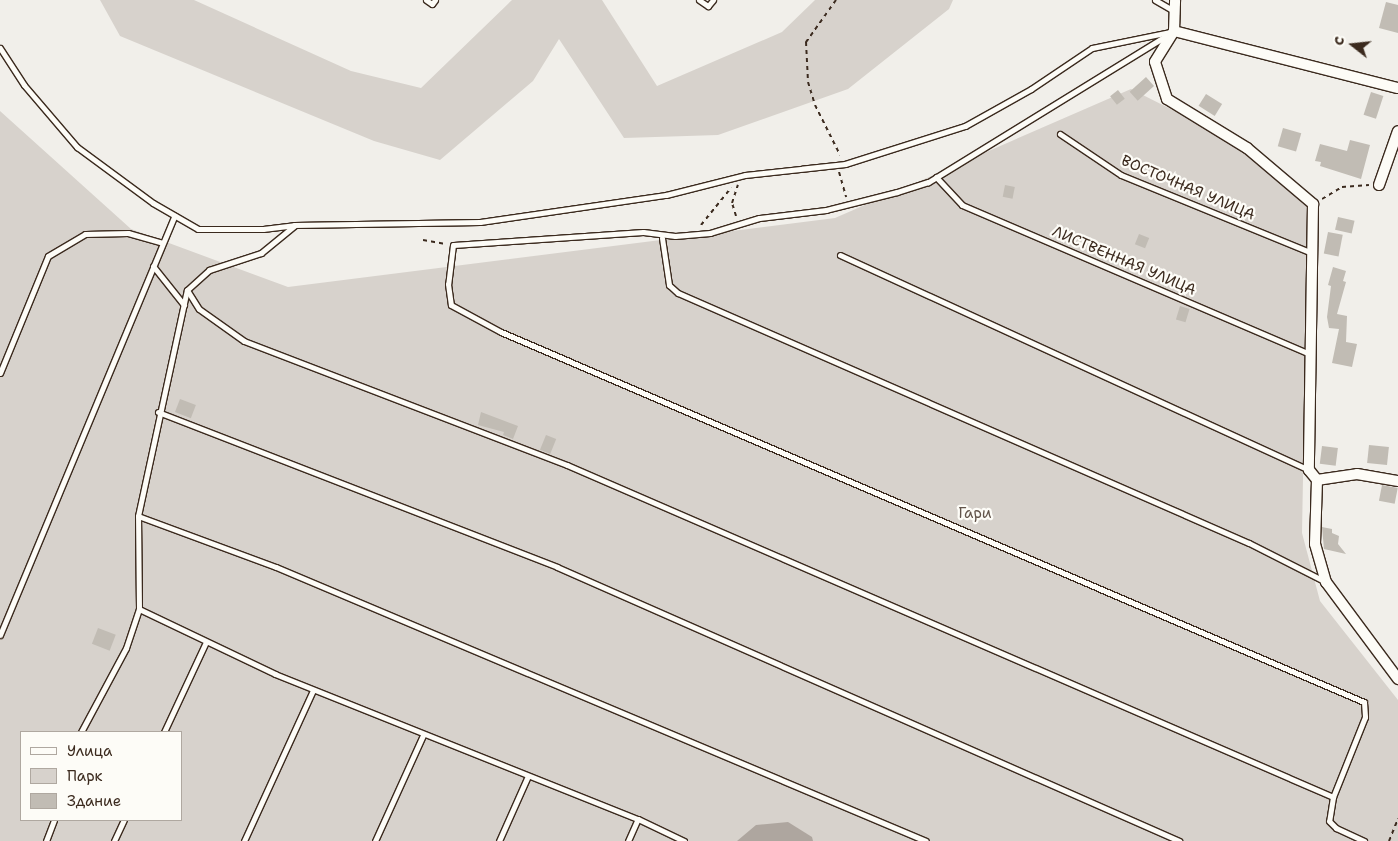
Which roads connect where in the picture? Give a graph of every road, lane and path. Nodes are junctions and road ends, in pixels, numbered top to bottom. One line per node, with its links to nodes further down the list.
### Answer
1 (426, 0): 2 (lane)
2 (434, 0)
3 (699, 0): 4 (lane)
4 (714, 0)
5 (836, 0): 14 (path)
6 (1156, 0): 7 (lane)
7 (1174, 5): 8 (street)
8 (1174, 31): 10 (street); 14 (lane); 16 (lane); 19 (street)
9 (0, 48): 20 (lane)
10 (1398, 88)
11 (1398, 131): 17 (street)
12 (1060, 134): 28 (lane, ВОСТОЧНАЯ УЛИЦА)
13 (837, 164): 14 (lane); 15 (lane); 18 (path)
14 (845, 164)
15 (741, 176): 21 (path); 22 (lane); 23 (path)
16 (936, 177): 18 (lane); 33 (lane, ЛИСТВЕННАЯ УЛИЦА)
17 (1378, 184): 19 (path)
18 (848, 204): 21 (lane)
19 (1313, 204): 28 (street)
20 (174, 216): 22 (lane); 26 (lane)
21 (749, 221): 23 (lane)
22 (294, 225): 31 (lane)
23 (693, 234): 27 (lane)
24 (662, 238): 40 (lane)
25 (423, 240): 27 (path)
26 (162, 243): 30 (lane); 34 (lane)
27 (453, 245): 50 (lane)
28 (1313, 253): 33 (street)
29 (840, 254): 36 (lane)
30 (153, 266): 32 (lane); 42 (lane)
31 (187, 290): 32 (lane); 50 (lane)
32 (184, 305): 35 (lane)
33 (1311, 355): 36 (street)
34 (0, 373)
35 (158, 412): 39 (lane); 63 (lane)
36 (1309, 470): 37 (street)
37 (1317, 480): 38 (street); 40 (street)
38 (1398, 481)
39 (138, 516): 41 (lane); 62 (lane)
40 (1326, 582): 44 (street)
41 (139, 610): 43 (lane); 46 (lane)
42 (0, 635)
43 (206, 642): 45 (lane); 47 (lane)
44 (1398, 679)
45 (314, 690): 48 (lane); 57 (lane)
46 (82, 731)
47 (164, 731)
48 (423, 735): 49 (lane); 58 (lane)
49 (528, 776): 51 (lane); 59 (lane)
50 (1333, 797): 64 (lane)
51 (638, 819): 60 (lane); 61 (lane)
52 (1398, 819): 65 (path)
53 (54, 821): 55 (lane)
54 (124, 821): 56 (lane)
55 (46, 841)
56 (114, 841)
57 (244, 841)
58 (375, 841)
59 (499, 841)
60 (628, 841)
61 (684, 841)
62 (926, 841)
63 (1179, 841)
64 (1364, 841)
65 (1390, 841)

